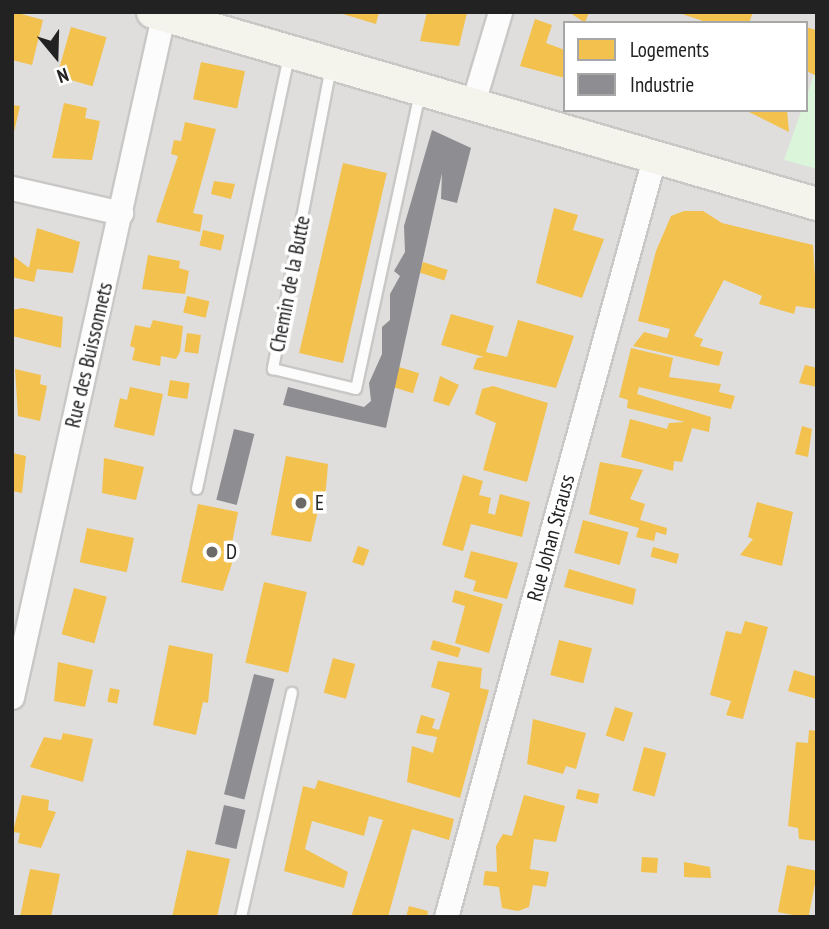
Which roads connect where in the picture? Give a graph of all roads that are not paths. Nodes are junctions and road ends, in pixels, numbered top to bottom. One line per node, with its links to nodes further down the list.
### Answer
1 (500, 12): 6 (street)
2 (160, 13): 3 (street); 10 (street, Rue des Buissonnets)
3 (290, 50): 4 (street); 11 (lane)
4 (332, 64): 5 (street); 5 (lane, Chemin de la Butte)
5 (420, 91): 6 (street)
6 (472, 106): 7 (street)
7 (654, 158): 9 (street); 15 (street, Rue Johan Strauss)
8 (12, 188): 10 (street)
9 (817, 204)
10 (121, 213): 13 (street, Rue des Buissonnets)
11 (197, 489)
12 (292, 693): 14 (lane)
13 (12, 697)
14 (241, 917)
15 (446, 917)

